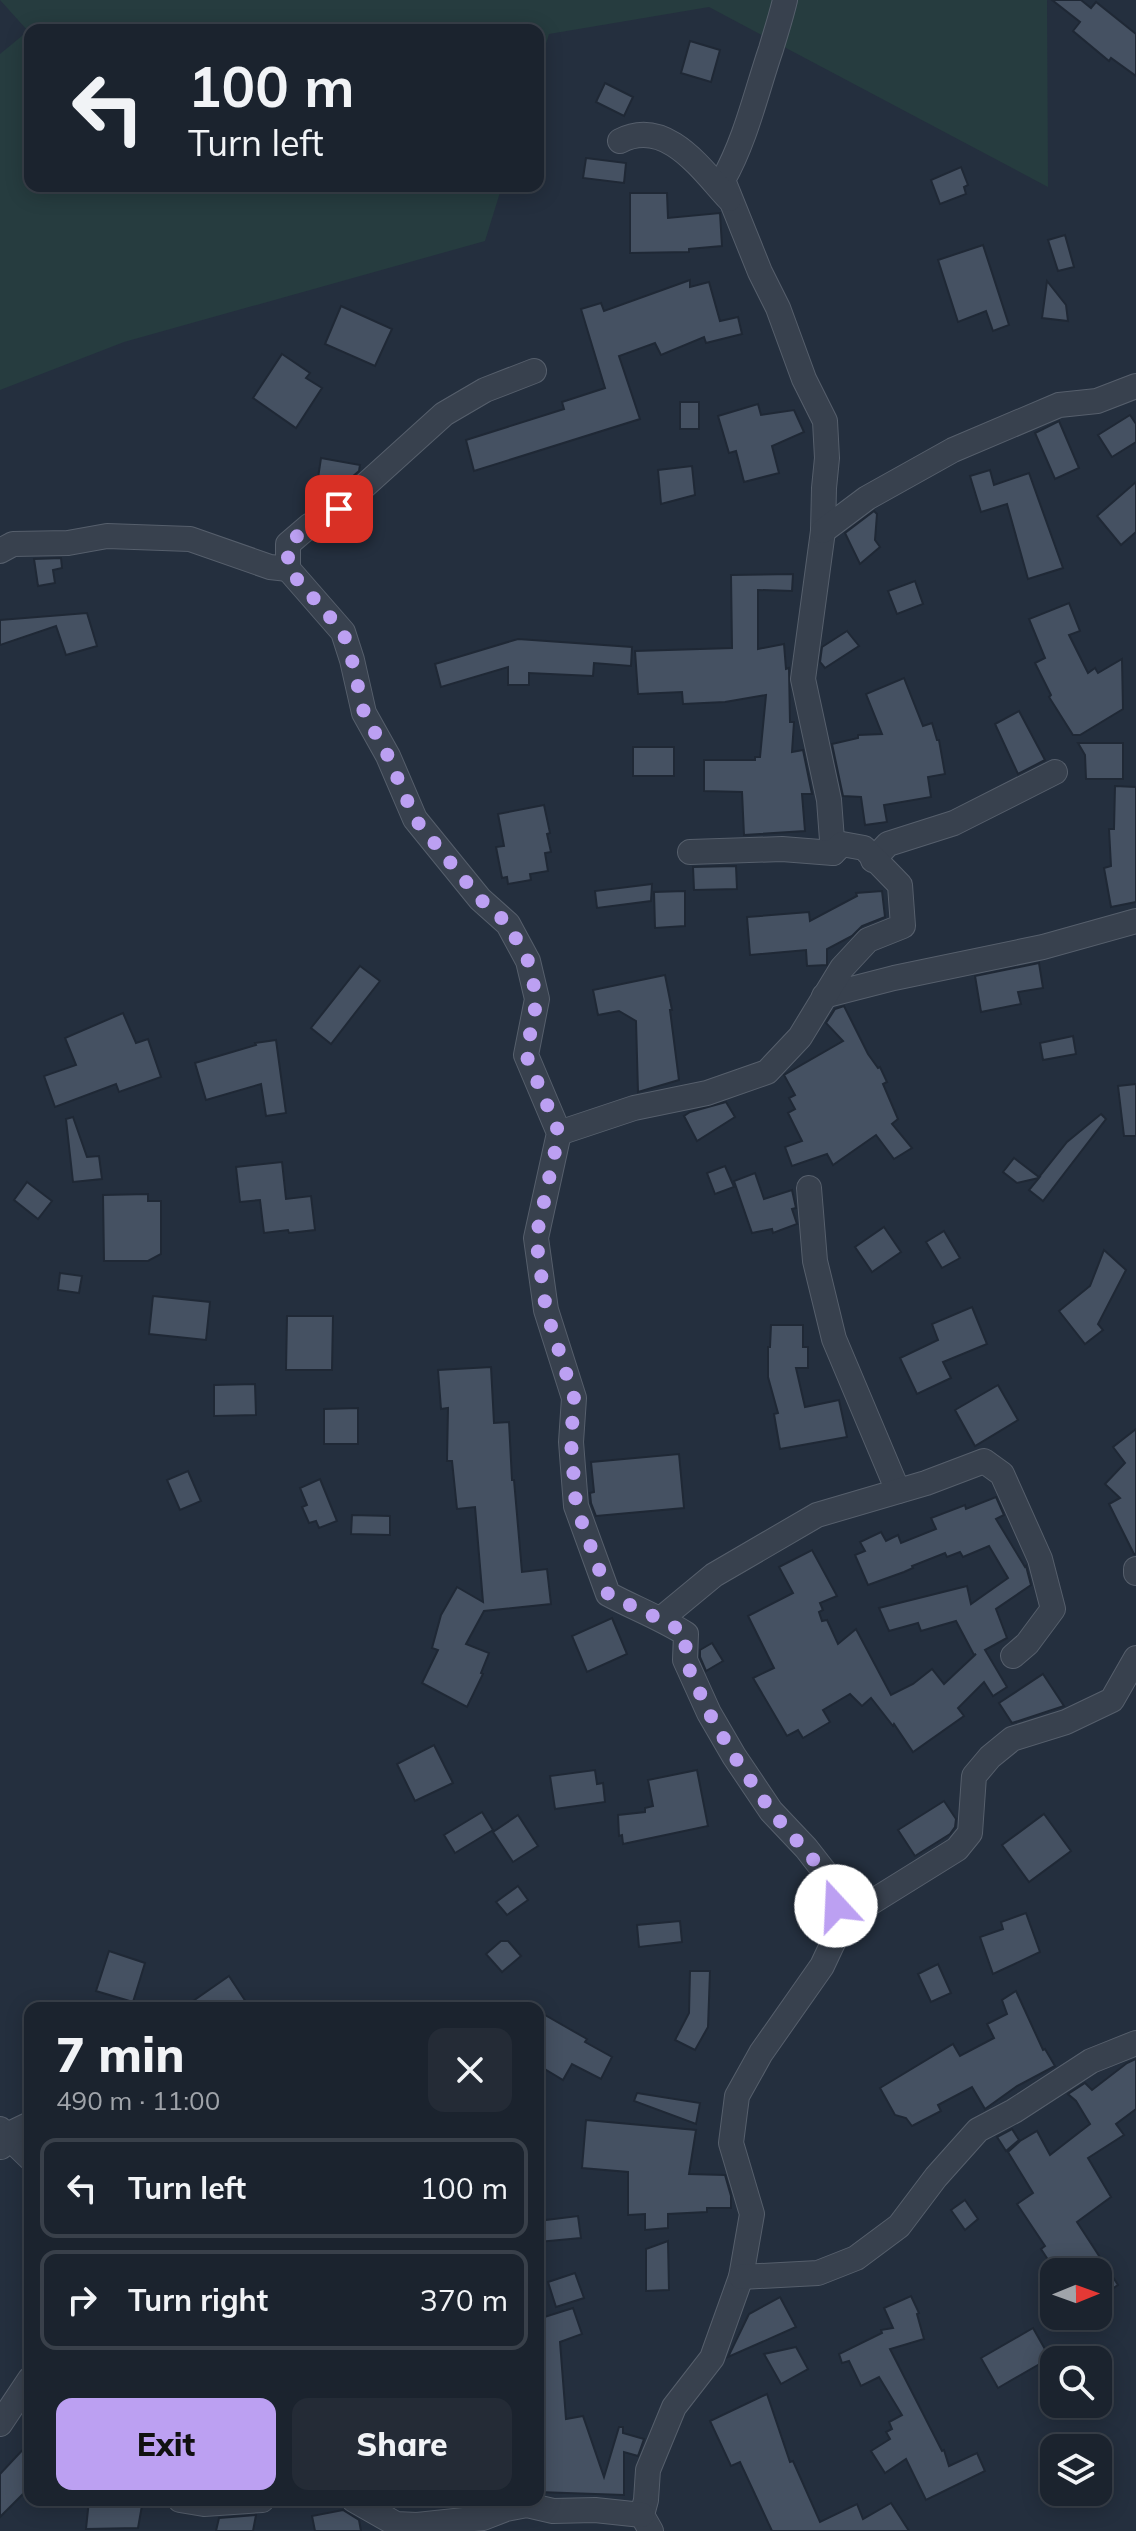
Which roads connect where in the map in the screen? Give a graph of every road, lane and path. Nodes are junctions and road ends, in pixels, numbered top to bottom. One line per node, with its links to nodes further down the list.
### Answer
1 (785, 0): 3 (street)
2 (620, 141): 3 (street)
3 (731, 201): 6 (street)
4 (534, 371): 8 (street)
5 (1136, 386): 6 (street)
6 (823, 531): 11 (street)
7 (0, 551): 8 (street)
8 (288, 569): 15 (street)
9 (1055, 772): 12 (street)
10 (690, 852): 11 (street)
11 (833, 853): 12 (street)
12 (873, 860): 14 (street)
13 (1136, 921): 14 (street)
14 (824, 996): 15 (street)
15 (559, 1133): 18 (street)
16 (809, 1188): 17 (street)
17 (898, 1491): 18 (street); 19 (street)
18 (662, 1618): 21 (street)
19 (1013, 1656)
20 (1136, 1658): 21 (street)
21 (838, 1923): 26 (street)
22 (1136, 2043): 26 (street)
23 (24, 2127): 24 (street)
24 (2, 2138): 25 (street)
25 (24, 2154)
26 (741, 2277): 32 (street)
27 (24, 2388): 28 (street)
28 (0, 2424)
29 (364, 2506): 33 (street)
30 (522, 2506): 33 (street)
31 (531, 2506): 32 (street)
32 (646, 2523)
33 (413, 2528)

